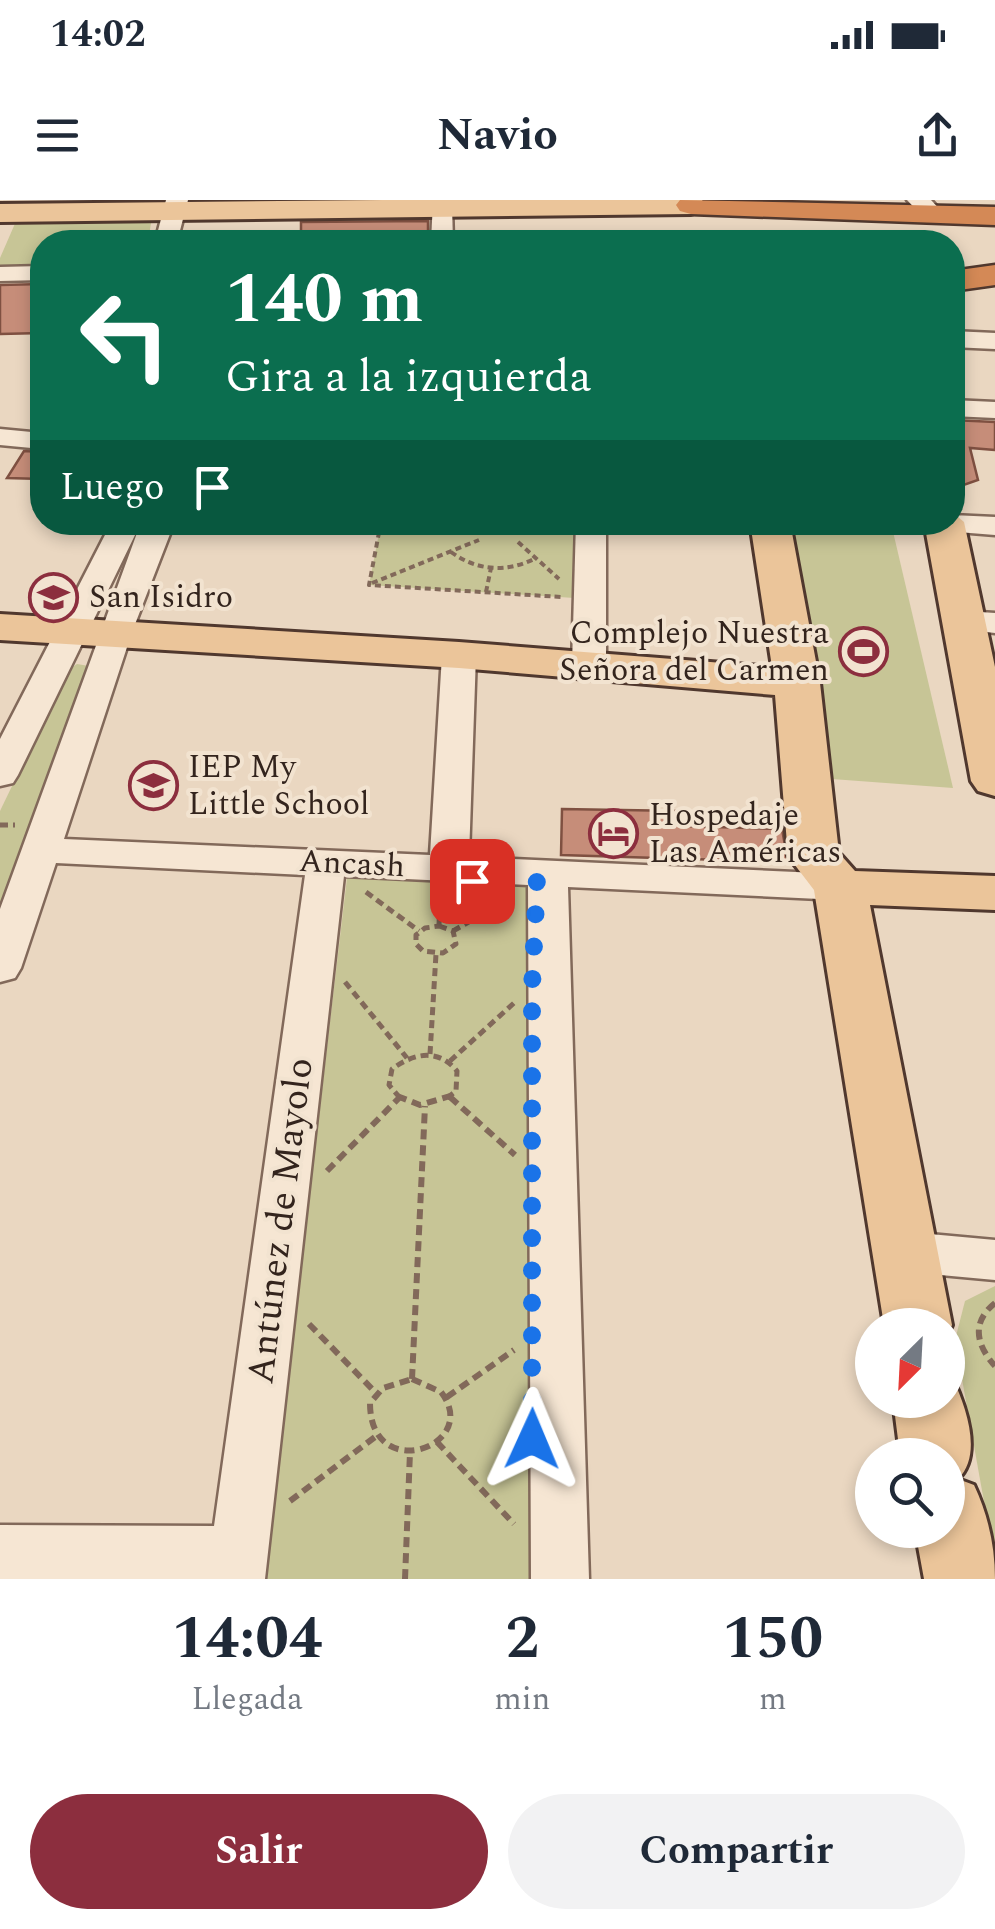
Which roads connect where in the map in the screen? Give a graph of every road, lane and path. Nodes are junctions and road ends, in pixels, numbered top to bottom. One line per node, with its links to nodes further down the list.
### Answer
1 (6, 200): 7 (street)
2 (690, 203): 4 (main road); 5 (highway); 10 (highway)
3 (175, 206): 4 (main road); 7 (main road)
4 (441, 206): 9 (street)
5 (793, 206): 6 (highway); 11 (highway)
6 (926, 207): 8 (highway)
7 (0, 213)
8 (995, 216)
9 (442, 230)
10 (700, 230)
11 (805, 230)
12 (990, 257): 13 (highway)
13 (965, 273)
14 (0, 274): 15 (street)
15 (30, 274)
16 (965, 339): 17 (street)
17 (995, 341)
18 (965, 409): 19 (street)
19 (995, 410)
20 (0, 437): 21 (street)
21 (30, 440)
22 (965, 524): 23 (street)
23 (995, 526)
24 (120, 535): 40 (street)
25 (155, 535): 41 (street)
26 (378, 535): 35 (path)
27 (591, 535): 37 (street)
28 (772, 535): 44 (main road)
29 (948, 535): 38 (main road)
30 (480, 540): 32 (path)
31 (518, 542): 33 (path)
32 (451, 552): 34 (path); 35 (path)
33 (536, 558): 34 (path); 37 (path)
34 (490, 568): 36 (path)
35 (369, 584): 36 (path)
36 (486, 592): 37 (path)
37 (590, 599): 43 (street)
38 (980, 622): 46 (main road)
39 (0, 627): 40 (main road)
40 (70, 632): 41 (main road); 45 (street)
41 (115, 632): 42 (main road); 47 (street)
42 (459, 656): 43 (main road); 48 (street)
43 (589, 665): 44 (main road)
44 (798, 683): 51 (main road)
45 (3, 764)
46 (995, 781)
47 (43, 850): 49 (street, Ancash); 57 (street)
48 (444, 874): 49 (street, Ancash); 50 (street, Ancash); 53 (path)
49 (344, 876): 55 (path); 85 (street, Antúnez de Mayolo)
50 (534, 882): 51 (street, Ancash); 54 (path); 87 (street)
51 (840, 886): 52 (main road); 68 (main road)
52 (995, 893)
53 (439, 926): 54 (path); 55 (path)
54 (453, 931): 56 (path)
55 (419, 932): 56 (path)
56 (436, 954): 60 (path)
57 (0, 968)
58 (334, 991): 61 (path)
59 (518, 999): 62 (path)
60 (430, 1054): 61 (path); 62 (path)
61 (407, 1058): 64 (path)
62 (450, 1061): 63 (path)
63 (450, 1097): 65 (path); 66 (path)
64 (399, 1098): 65 (path); 67 (path)
65 (425, 1106): 75 (path)
66 (518, 1158)
67 (324, 1175)
68 (908, 1252): 69 (street); 71 (main road)
69 (995, 1260)
70 (995, 1303): 74 (path)
71 (916, 1308)
72 (296, 1311): 76 (path)
73 (519, 1346): 77 (path)
74 (995, 1366)
75 (412, 1379): 76 (path); 77 (path)
76 (377, 1394): 78 (path)
77 (447, 1397): 79 (path)
78 (375, 1437): 80 (path); 81 (path)
79 (437, 1442): 80 (path); 82 (path)
80 (410, 1452): 86 (path)
81 (286, 1504)
82 (518, 1528)
83 (956, 1548): 88 (main road)
84 (0, 1552): 85 (street)
85 (237, 1566)
86 (405, 1579)
87 (560, 1579)
88 (962, 1579)

